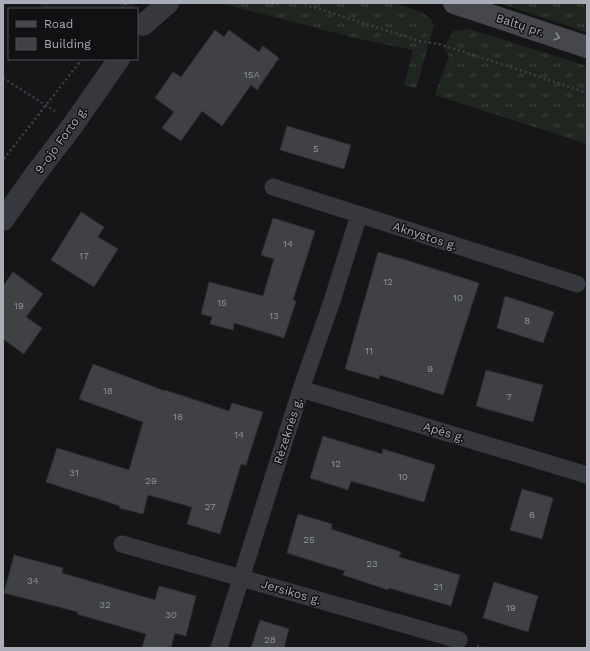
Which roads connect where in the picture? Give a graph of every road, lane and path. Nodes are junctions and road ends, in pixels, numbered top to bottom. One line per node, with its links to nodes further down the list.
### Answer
1 (151, 3): 7 (street)
2 (168, 3): 7 (street)
3 (267, 3): 4 (path)
4 (284, 3)
5 (300, 3): 12 (path)
6 (454, 3): 8 (main road, Baltų pr., one-way to 8)
7 (140, 29)
8 (587, 47)
9 (81, 60): 13 (path)
10 (118, 60): 14 (street, 9-ojo Forto g.)
11 (3, 78): 13 (path)
12 (587, 93)
13 (46, 105): 14 (path); 15 (path)
14 (73, 124): 18 (street, 9-ojo Forto g.)
15 (4, 159)
16 (273, 187): 17 (street, Aknystos g.)
17 (359, 215): 19 (street, Aknystos g.); 20 (street, Rėzeknės g.)
18 (3, 220)
19 (577, 284)
20 (301, 389): 21 (street, Apės g.); 23 (street, Rėzeknės g.)
21 (587, 475)
22 (122, 544): 23 (street, Jersikos g.)
23 (241, 578): 24 (street, Jersikos g.); 25 (street, Rėzeknės g.)
24 (459, 640)
25 (219, 648)

